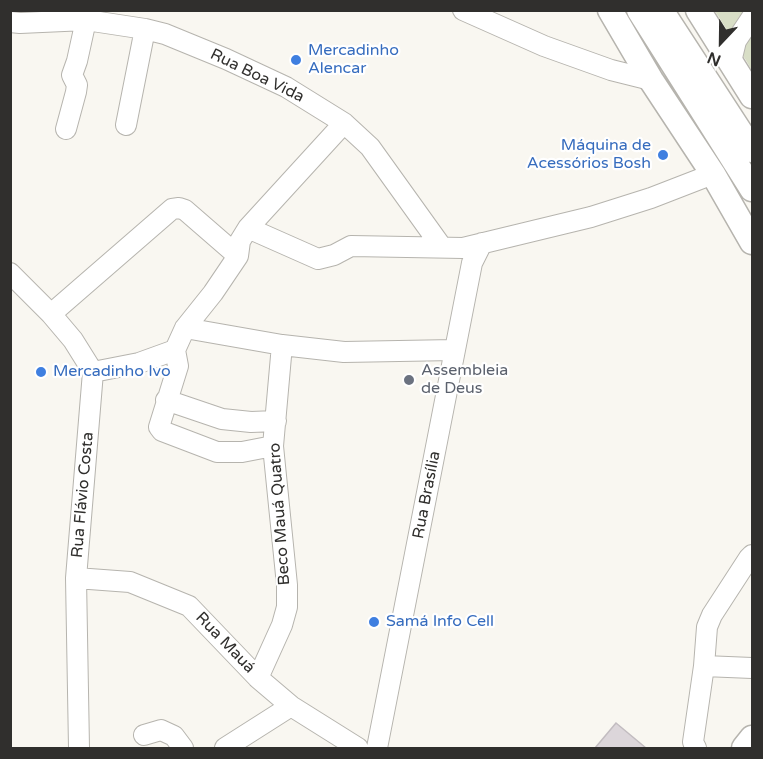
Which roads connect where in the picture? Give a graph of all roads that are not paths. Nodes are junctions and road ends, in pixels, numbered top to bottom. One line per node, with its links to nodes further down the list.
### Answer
1 (463, 10): 11 (street)
2 (610, 10): 11 (main road)
3 (639, 10): 18 (main road)
4 (661, 10): 16 (main road)
5 (698, 10): 10 (main road)
6 (85, 15): 8 (street, Rua Boa Vida); 9 (street, Rua Boa Vida); 15 (street)
7 (753, 17): 10 (street)
8 (10, 22)
9 (145, 29): 13 (street, Rua Boa Vida); 14 (street)
10 (730, 62): 12 (main road)
11 (651, 80): 17 (main road)
12 (753, 96)
13 (344, 123): 19 (street); 22 (street, Rua Boa Vida)
14 (126, 125)
15 (66, 129)
16 (753, 150)
17 (713, 174): 20 (main road); 21 (street)
18 (753, 189)
19 (248, 228): 22 (street); 23 (street)
20 (753, 242)
21 (482, 243): 22 (street); 29 (street, Rua Brasília)
22 (441, 246)
23 (238, 256): 25 (street); 26 (street)
24 (10, 273): 25 (street)
25 (51, 314): 30 (street)
26 (185, 328): 27 (street); 28 (street)
27 (282, 345): 29 (street); 32 (street, Beco Mauá Quatro)
28 (175, 350): 30 (street); 31 (street)
29 (454, 350): 46 (street, Rua Brasília)
30 (93, 372): 35 (street, Rua Flávio Costa)
31 (166, 400): 32 (street); 33 (street)
32 (276, 421): 33 (street, Beco Mauá Quatro)
33 (273, 446): 38 (street, Beco Mauá Quatro)
34 (753, 555): 36 (street)
35 (76, 578): 38 (street, Rua Mauá); 42 (street, Rua Flávio Costa)
36 (704, 666): 37 (street); 47 (street)
37 (753, 668)
38 (258, 678): 39 (street, Rua Mauá)
39 (291, 706): 44 (street); 45 (street, Rua Mauá)
40 (144, 735): 43 (street)
41 (753, 738): 48 (main road)
42 (79, 748)
43 (183, 748)
44 (225, 748)
45 (358, 748)
46 (377, 748)
47 (696, 748)
48 (744, 748)

